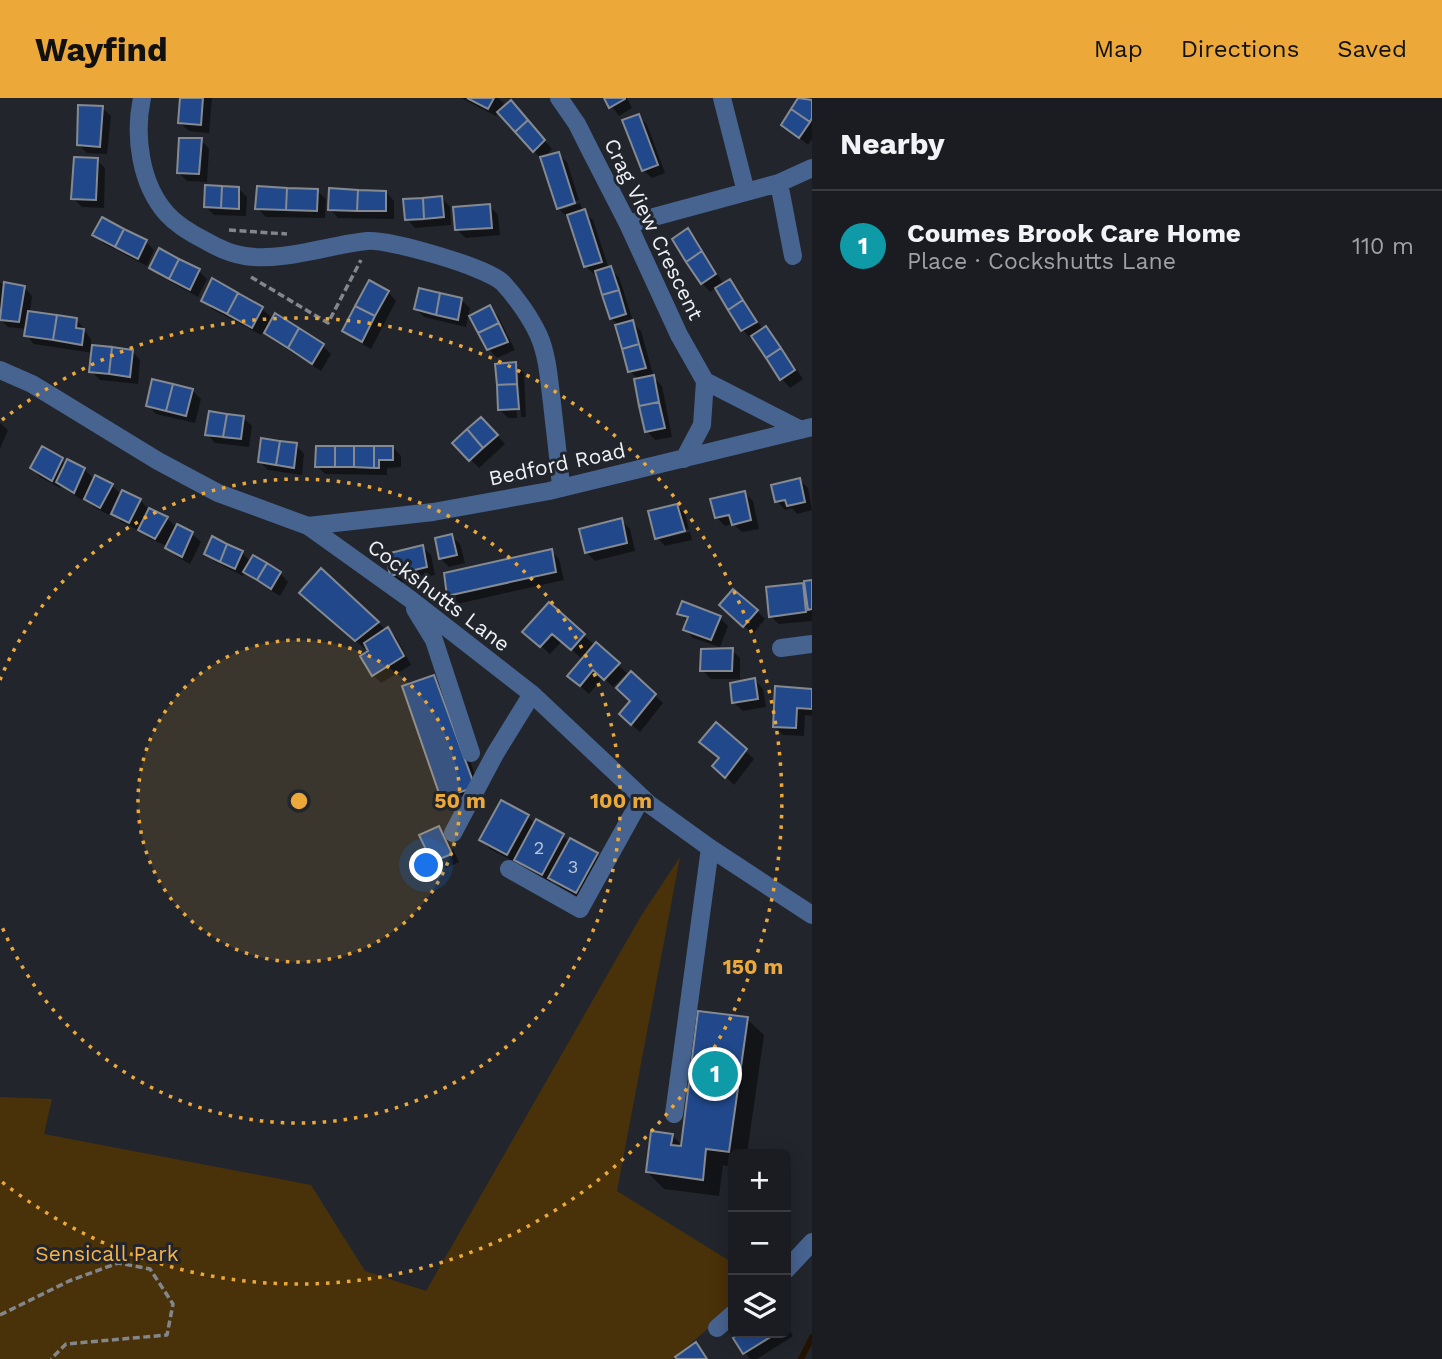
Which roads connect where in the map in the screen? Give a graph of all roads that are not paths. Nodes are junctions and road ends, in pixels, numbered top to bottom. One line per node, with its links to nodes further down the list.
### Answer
1 (142, 98): 13 (street)
2 (559, 98): 7 (street, Crag View Crescent)
3 (722, 98): 6 (street)
4 (812, 168): 5 (street)
5 (779, 183): 6 (street); 8 (street)
6 (746, 192): 7 (street)
7 (628, 224): 10 (street, Crag View Crescent)
8 (793, 256)
9 (0, 370): 14 (street, Cockshutts Lane)
10 (705, 382): 11 (street); 12 (street)
11 (806, 428): 12 (street, Bedford Road)
12 (684, 459): 13 (street, Bedford Road)
13 (561, 488): 14 (street, Bedford Road)
14 (309, 526): 15 (street, Cockshutts Lane)
15 (410, 600): 18 (street, Cockshutts Lane); 19 (street)
16 (812, 644): 17 (street)
17 (781, 648)
18 (532, 694): 20 (street, Cockshutts Lane); 21 (street)
19 (471, 753)
20 (642, 797): 22 (street, Cockshutts Lane); 23 (street)
21 (453, 833)
22 (710, 848): 24 (street, Cockshutts Lane); 25 (street)
23 (509, 869)
24 (812, 915)
25 (674, 1114)
26 (812, 1242): 27 (street)
27 (791, 1265)
28 (728, 1318): 29 (street)
29 (717, 1328)

